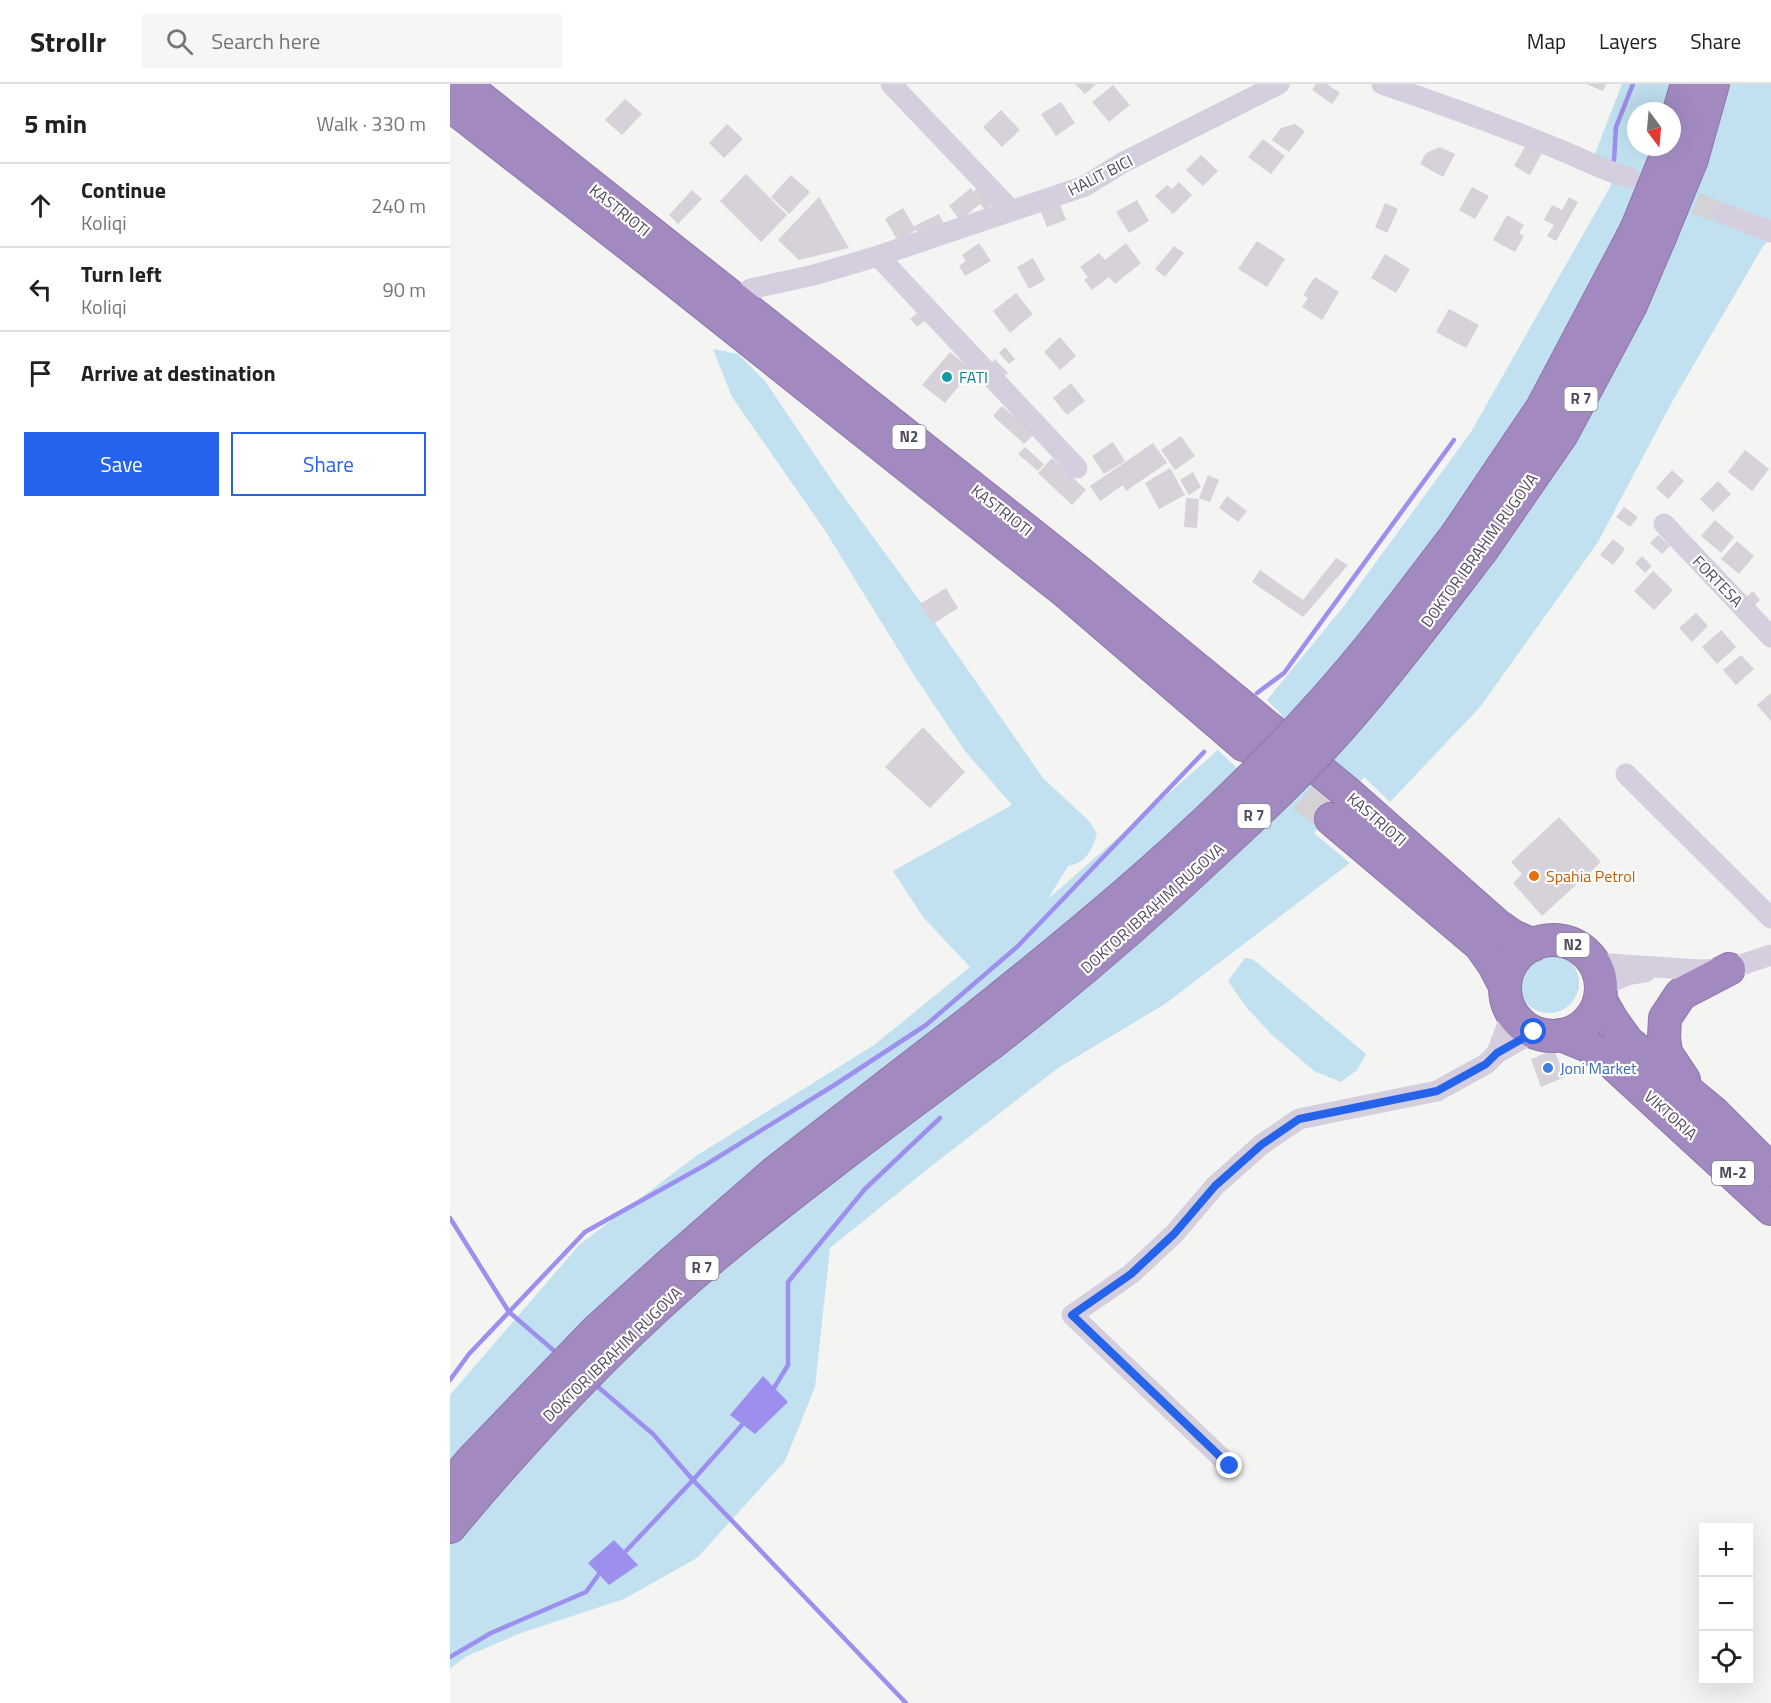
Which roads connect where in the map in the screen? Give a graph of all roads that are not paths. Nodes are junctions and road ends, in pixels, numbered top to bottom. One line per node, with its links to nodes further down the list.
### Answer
1 (463, 84): 16 (highway, KASTRIOTI / N2)
2 (891, 84): 12 (street)
3 (1279, 84): 12 (street, HALIT BICI)
4 (1383, 84): 11 (street)
5 (1687, 84): 8 (highway, DOKTOR IBRAHIM RUGOVA / R 7)
6 (1713, 84): 9 (highway, DOKTOR IBRAHIM RUGOVA / R 7)
7 (450, 105): 20 (highway, KASTRIOTI / N2)
8 (1681, 116)
9 (1681, 139)
10 (1673, 156): 29 (highway, DOKTOR IBRAHIM RUGOVA / R 7, bridge)
11 (1630, 178)
12 (1011, 210): 15 (street, HALIT BICI)
13 (1722, 213): 14 (street)
14 (1771, 232)
15 (878, 256): 16 (street, HALIT BICI); 17 (street)
16 (739, 302): 24 (highway, KASTRIOTI / N2)
17 (1077, 468)
18 (1664, 524): 19 (street, FORTESA)
19 (1771, 637)
20 (1244, 745)
21 (1626, 774): 23 (street)
22 (1331, 819): 28 (highway, KASTRIOTI)
23 (1771, 918)
24 (1533, 945): 27 (highway, N2); 28 (highway, N2)
25 (1771, 955): 26 (street)
26 (1729, 969): 27 (street); 30 (highway)
27 (1598, 983): 28 (highway); 30 (highway, VIKTORIA / N2)
28 (1528, 1017): 32 (highway, VIKTORIA / M-2); 33 (street)
29 (980, 1033): 34 (highway, DOKTOR IBRAHIM RUGOVA / R 7); 35 (highway, DOKTOR IBRAHIM RUGOVA / R 7)
30 (1722, 1121): 31 (highway, VIKTORIA / M-2)
31 (1771, 1170)
32 (1771, 1209)
33 (1230, 1466)
34 (450, 1486)
35 (450, 1527)

